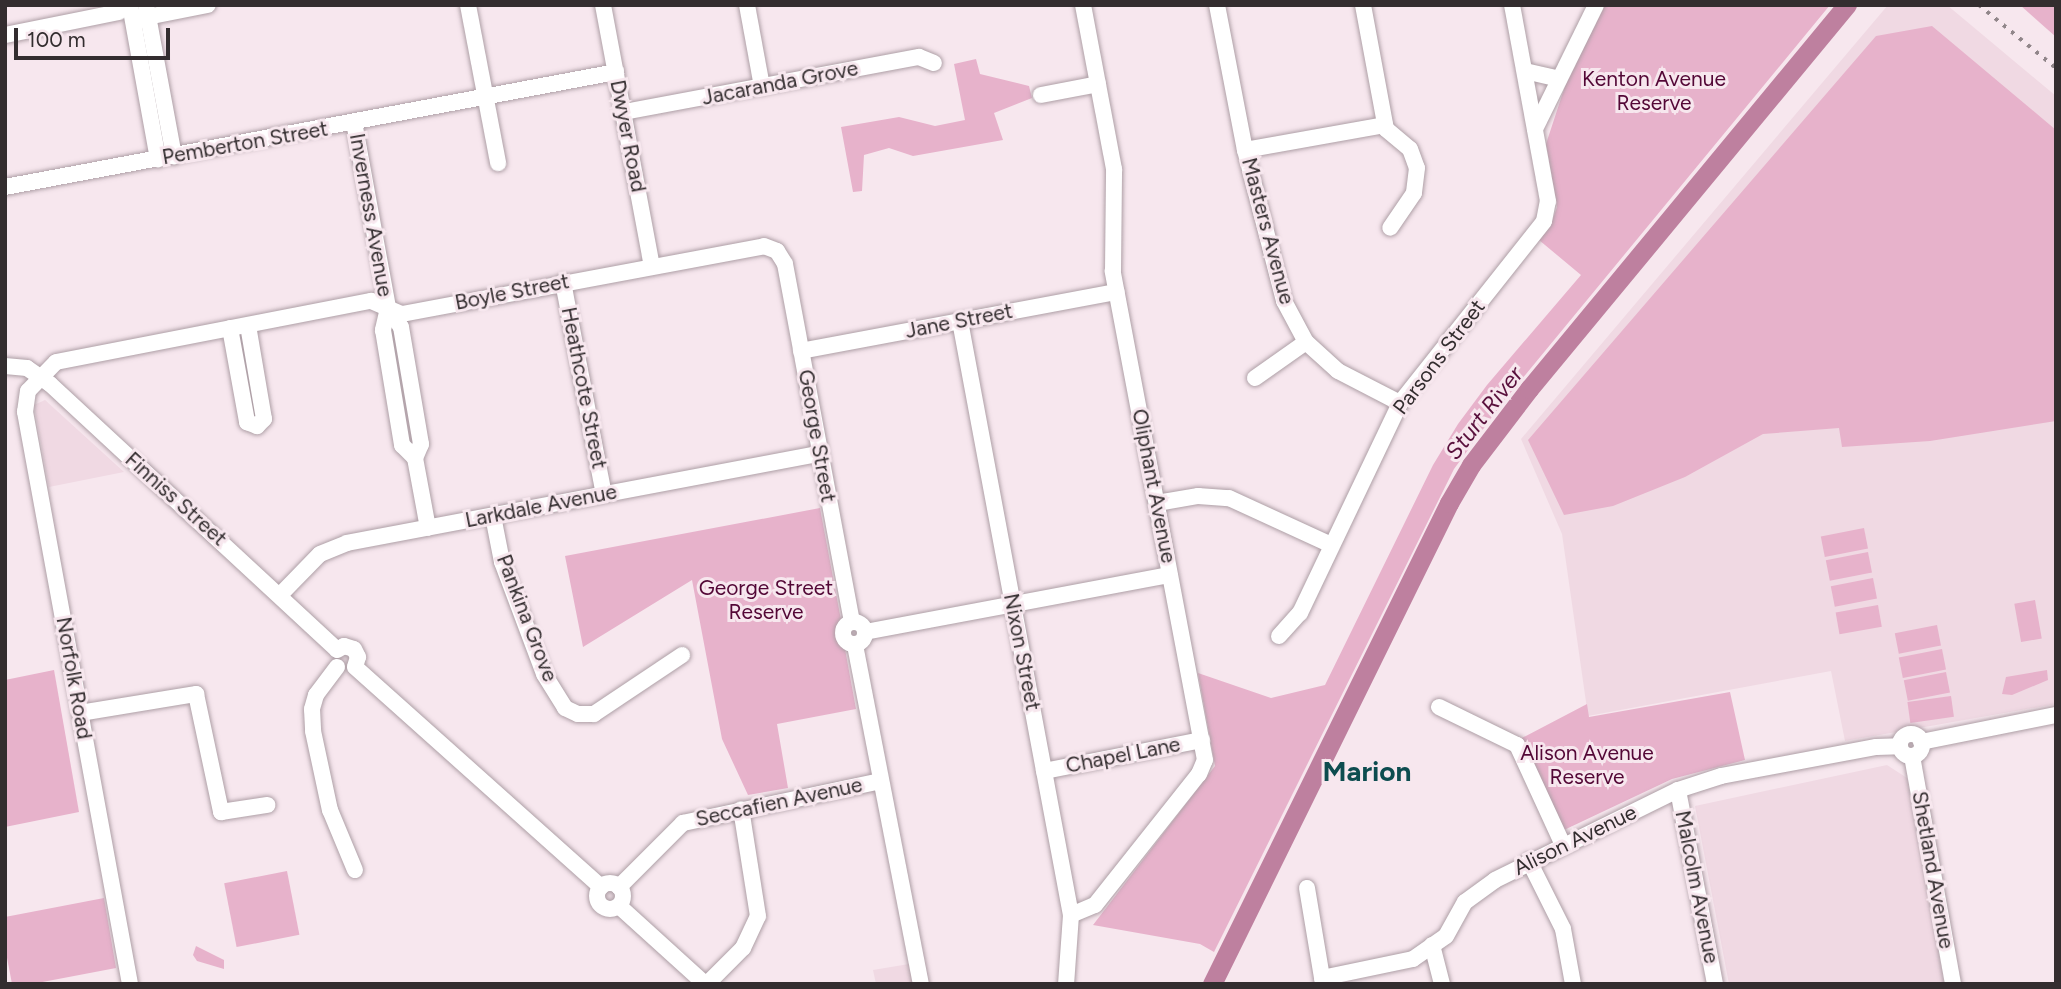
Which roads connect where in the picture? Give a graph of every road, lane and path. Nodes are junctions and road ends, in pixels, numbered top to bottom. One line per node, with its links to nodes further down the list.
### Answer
1 (208, 5): 10 (street)
2 (468, 5): 19 (street)
3 (603, 5): 14 (street, Dwyer Road)
4 (747, 5): 17 (street)
5 (1083, 5): 16 (street, Oliphant Avenue)
6 (1217, 5): 24 (street, Masters Avenue)
7 (1363, 5): 22 (street)
8 (1512, 5): 13 (street, Parsons Street)
9 (1596, 5): 15 (street)
10 (134, 11): 11 (street); 25 (street)
11 (5, 34)
12 (934, 63): 17 (street, Jacaranda Grove)
13 (1525, 71): 15 (street); 23 (street, Parsons Street)
14 (616, 72): 19 (street, Pemberton Street); 20 (street, Dwyer Road)
15 (1559, 79): 23 (street)
16 (1098, 84): 18 (street); 32 (street, Oliphant Avenue)
17 (762, 87): 20 (street, Jacaranda Grove)
18 (1041, 96)
19 (485, 97): 21 (street, Pemberton Street); 26 (street)
20 (624, 112): 30 (street, Dwyer Road)
21 (354, 122): 25 (street, Pemberton Street); 33 (street, Inverness Avenue)
22 (1385, 125): 24 (street); 28 (street)
23 (1535, 129): 42 (street, Parsons Street)
24 (1245, 150): 37 (street, Masters Avenue)
25 (166, 157): 27 (street, Pemberton Street)
26 (498, 163)
27 (5, 187)
28 (1390, 228)
29 (777, 251): 30 (street, Boyle Street); 38 (street, George Street)
30 (652, 266): 31 (street, Boyle Street)
31 (564, 282): 33 (street, Boyle Street); 44 (street, Heathcote Street)
32 (1117, 292): 34 (street, Jane Street); 45 (street, Oliphant Avenue)
33 (388, 307): 35 (street, Boyle Street); 47 (street, Inverness Avenue)
34 (960, 321): 38 (street, Jane Street); 51 (street, Nixon Street)
35 (248, 325): 36 (street, Boyle Street); 36 (street)
36 (230, 328): 40 (street, Boyle Street)
37 (1306, 342): 41 (street); 42 (street, Masters Avenue)
38 (802, 351): 43 (street, George Street)
39 (5, 366): 40 (street, Finniss Street)
40 (41, 376): 50 (street, Finniss Street); 57 (street, Norfolk Road)
41 (1255, 378)
42 (1400, 403): 48 (street, Parsons Street)
43 (820, 454): 44 (street, Larkdale Avenue); 52 (street, George Street)
44 (604, 494): 46 (street, Larkdale Avenue)
45 (1157, 503): 48 (street); 49 (street, Oliphant Avenue)
46 (493, 516): 47 (street, Larkdale Avenue); 54 (street, Pankina Grove)
47 (428, 528): 50 (street, Larkdale Avenue)
48 (1331, 545): 53 (street, Parsons Street)
49 (1170, 575): 51 (street); 59 (street, Oliphant Avenue)
50 (280, 594): 55 (street, Finniss Street)
51 (1013, 604): 52 (street); 61 (street, Nixon Street)
52 (857, 633): 62 (street, George Street)
53 (1279, 636)
54 (682, 655)
55 (337, 658): 68 (street); 69 (street, Finniss Street)
56 (1439, 707): 66 (street)
57 (80, 713): 64 (street); 76 (street, Norfolk Road)
58 (2056, 715): 60 (street, Alison Avenue)
59 (1202, 740): 61 (street, Chapel Lane); 73 (street, Oliphant Avenue)
60 (1911, 748): 63 (street, Alison Avenue); 83 (street, Shetland Avenue)
61 (1044, 771): 73 (street, Nixon Street)
62 (881, 781): 65 (street, Seccafien Avenue); 78 (street, George Street)
63 (1678, 790): 66 (street, Alison Avenue); 82 (street, Malcolm Avenue)
64 (267, 805)
65 (741, 808): 70 (street, Seccafien Avenue); 77 (street)
66 (1563, 845): 67 (street, Alison Avenue)
67 (1530, 861): 74 (street, Alison Avenue); 81 (street)
68 (355, 870)
69 (600, 887): 70 (street); 72 (street)
70 (619, 887): 72 (street)
71 (1307, 888): 75 (street)
72 (619, 905): 77 (street)
73 (1071, 915): 79 (street, Nixon Street)
74 (1432, 945): 75 (street, Alison Avenue); 80 (street)
75 (1322, 981)
76 (130, 984)
77 (706, 984)
78 (921, 984)
79 (1066, 984)
80 (1442, 984)
81 (1573, 984)
82 (1715, 984)
83 (1953, 984)

